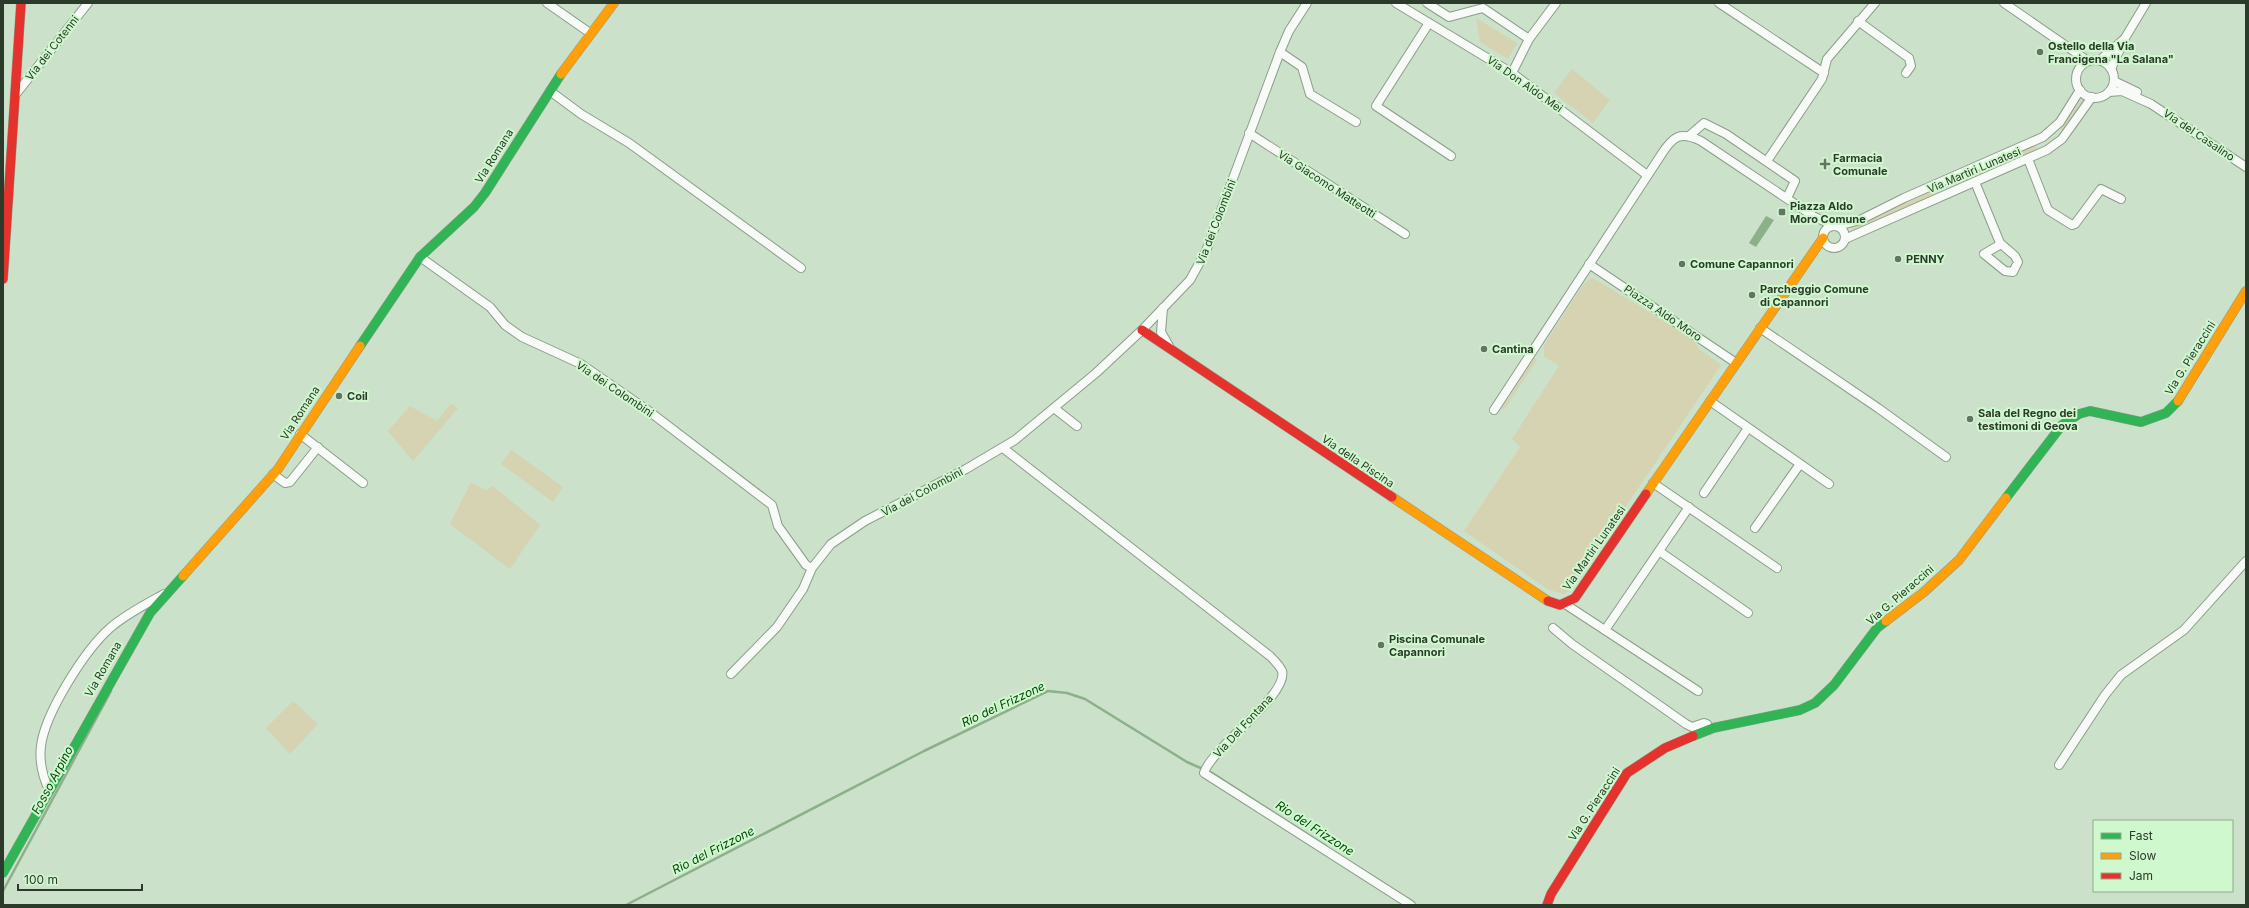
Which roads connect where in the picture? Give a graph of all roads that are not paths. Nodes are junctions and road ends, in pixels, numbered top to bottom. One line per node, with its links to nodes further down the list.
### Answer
1 (21, 3): 31 (street)
2 (88, 3): 31 (street, Via dei Cotenni)
3 (547, 3): 15 (street)
4 (614, 3): 15 (street, Via Romana)
5 (1307, 3): 19 (street, Via dei Colombini)
6 (1396, 3): 14 (street, Via Don Aldo Mei)
7 (1427, 3): 17 (street)
8 (1556, 3): 17 (street)
9 (1719, 3): 25 (street)
10 (1875, 3): 13 (street)
11 (2004, 3): 18 (street)
12 (2146, 3): 16 (street)
13 (1858, 21): 25 (street); 26 (street)
14 (1429, 23): 24 (street, Via Don Aldo Mei); 39 (street)
15 (590, 33): 29 (street, Via Romana)
16 (2125, 38): 20 (street); 22 (street)
17 (1529, 39): 24 (street)
18 (2070, 48): 21 (street); 23 (street)
19 (1280, 52): 34 (street); 35 (street, Via dei Colombini)
20 (2100, 60): 21 (street); 22 (street)
21 (2088, 62): 23 (street)
22 (2112, 69): 27 (street)
23 (2078, 72): 28 (street)
24 (1512, 73): 43 (street, Via Don Aldo Mei)
25 (1824, 73): 41 (street)
26 (1906, 73)
27 (2114, 81): 30 (street); 33 (street, Via del Casalino)
28 (2080, 90): 32 (street); 37 (street, Via Martiri Lunatesi)
29 (550, 91): 54 (street, Via Romana); 57 (street)
30 (2109, 92): 32 (street); 33 (street, Via del Casalino)
31 (16, 94): 58 (street)
32 (2092, 97): 38 (street, Via Martiri Lunatesi)
33 (2151, 104): 42 (street, Via del Casalino)
34 (1356, 122)
35 (1249, 133): 49 (street, Via Giacomo Matteotti); 60 (street, Via dei Colombini)
36 (1689, 136): 41 (street); 43 (street); 45 (street)
37 (2043, 136): 38 (street); 48 (street, Via Martiri Lunatesi)
38 (2050, 149): 40 (street, Via Martiri Lunatesi)
39 (1451, 156)
40 (2028, 160): 44 (street, Via Martiri Lunatesi); 46 (street)
41 (1767, 161): 45 (street)
42 (2246, 167)
43 (1647, 175): 56 (street)
44 (1975, 182): 51 (street, Via Martiri Lunatesi); 52 (street)
45 (1787, 198): 47 (street)
46 (2121, 199)
47 (1813, 216): 48 (street); 50 (street)
48 (1836, 226): 50 (street, Via Martiri Lunatesi); 51 (street)
49 (1405, 234)
50 (1823, 236): 53 (street); 55 (street, Via Martiri Lunatesi)
51 (1845, 239): 53 (street, Via Martiri Lunatesi)
52 (2002, 244)
53 (1831, 248): 55 (street, Via Martiri Lunatesi)
54 (420, 257): 70 (street, Via Romana); 84 (street, Via dei Colombini)
55 (1809, 260): 61 (street, Via Martiri Lunatesi)
56 (1589, 264): 64 (street, Piazza Aldo Moro); 67 (street)
57 (801, 268)
58 (3, 279)
59 (2246, 291): 93 (street, Via G. Pieraccini)
60 (1163, 308): 62 (street, Via dei Colombini); 63 (street)
61 (1760, 328): 64 (street, Via Martiri Lunatesi); 73 (street)
62 (1142, 330): 63 (street, Via della Piscina); 66 (street, Via dei Colombini)
63 (1176, 354): 87 (street, Via della Piscina)
64 (1736, 363): 65 (street, Via Martiri Lunatesi)
65 (1710, 401): 69 (street); 77 (street, Via Martiri Lunatesi)
66 (1054, 408): 68 (street); 72 (street, Via dei Colombini)
67 (1494, 410)
68 (1077, 426)
69 (1748, 428): 74 (street); 79 (street)
70 (300, 434): 71 (street); 75 (street, Via Romana)
71 (318, 448): 75 (street); 76 (street)
72 (1003, 448): 84 (street, Via dei Colombini); 99 (street, Via Del Fontana)
73 (1946, 457)
74 (1800, 464): 78 (street); 81 (street)
75 (273, 474): 86 (street, Via Romana)
76 (363, 483)
77 (1653, 483): 80 (street); 87 (street, Via Martiri Lunatesi)
78 (1829, 484)
79 (1704, 493)
80 (1689, 507): 82 (street); 85 (street)
81 (1755, 528)
82 (1659, 551): 88 (street); 90 (street)
83 (2246, 561): 94 (street)
84 (812, 568): 91 (street)
85 (1777, 568)
86 (165, 594): 95 (street, Via Romana); 95 (street)
87 (1565, 604): 90 (street, Via Martiri Lunatesi)
88 (1748, 613)
89 (1553, 628): 93 (street)
90 (1605, 630): 92 (street, Via Martiri Lunatesi)
91 (731, 674)
92 (1698, 691)
93 (1709, 730): 100 (street, Via G. Pieraccini)
94 (2059, 765)
95 (49, 790): 96 (street, Via Romana)
96 (19, 844): 97 (street); 98 (street, Via Romana)
97 (3, 859)
98 (3, 873)
99 (1411, 905)
100 (1546, 905)

